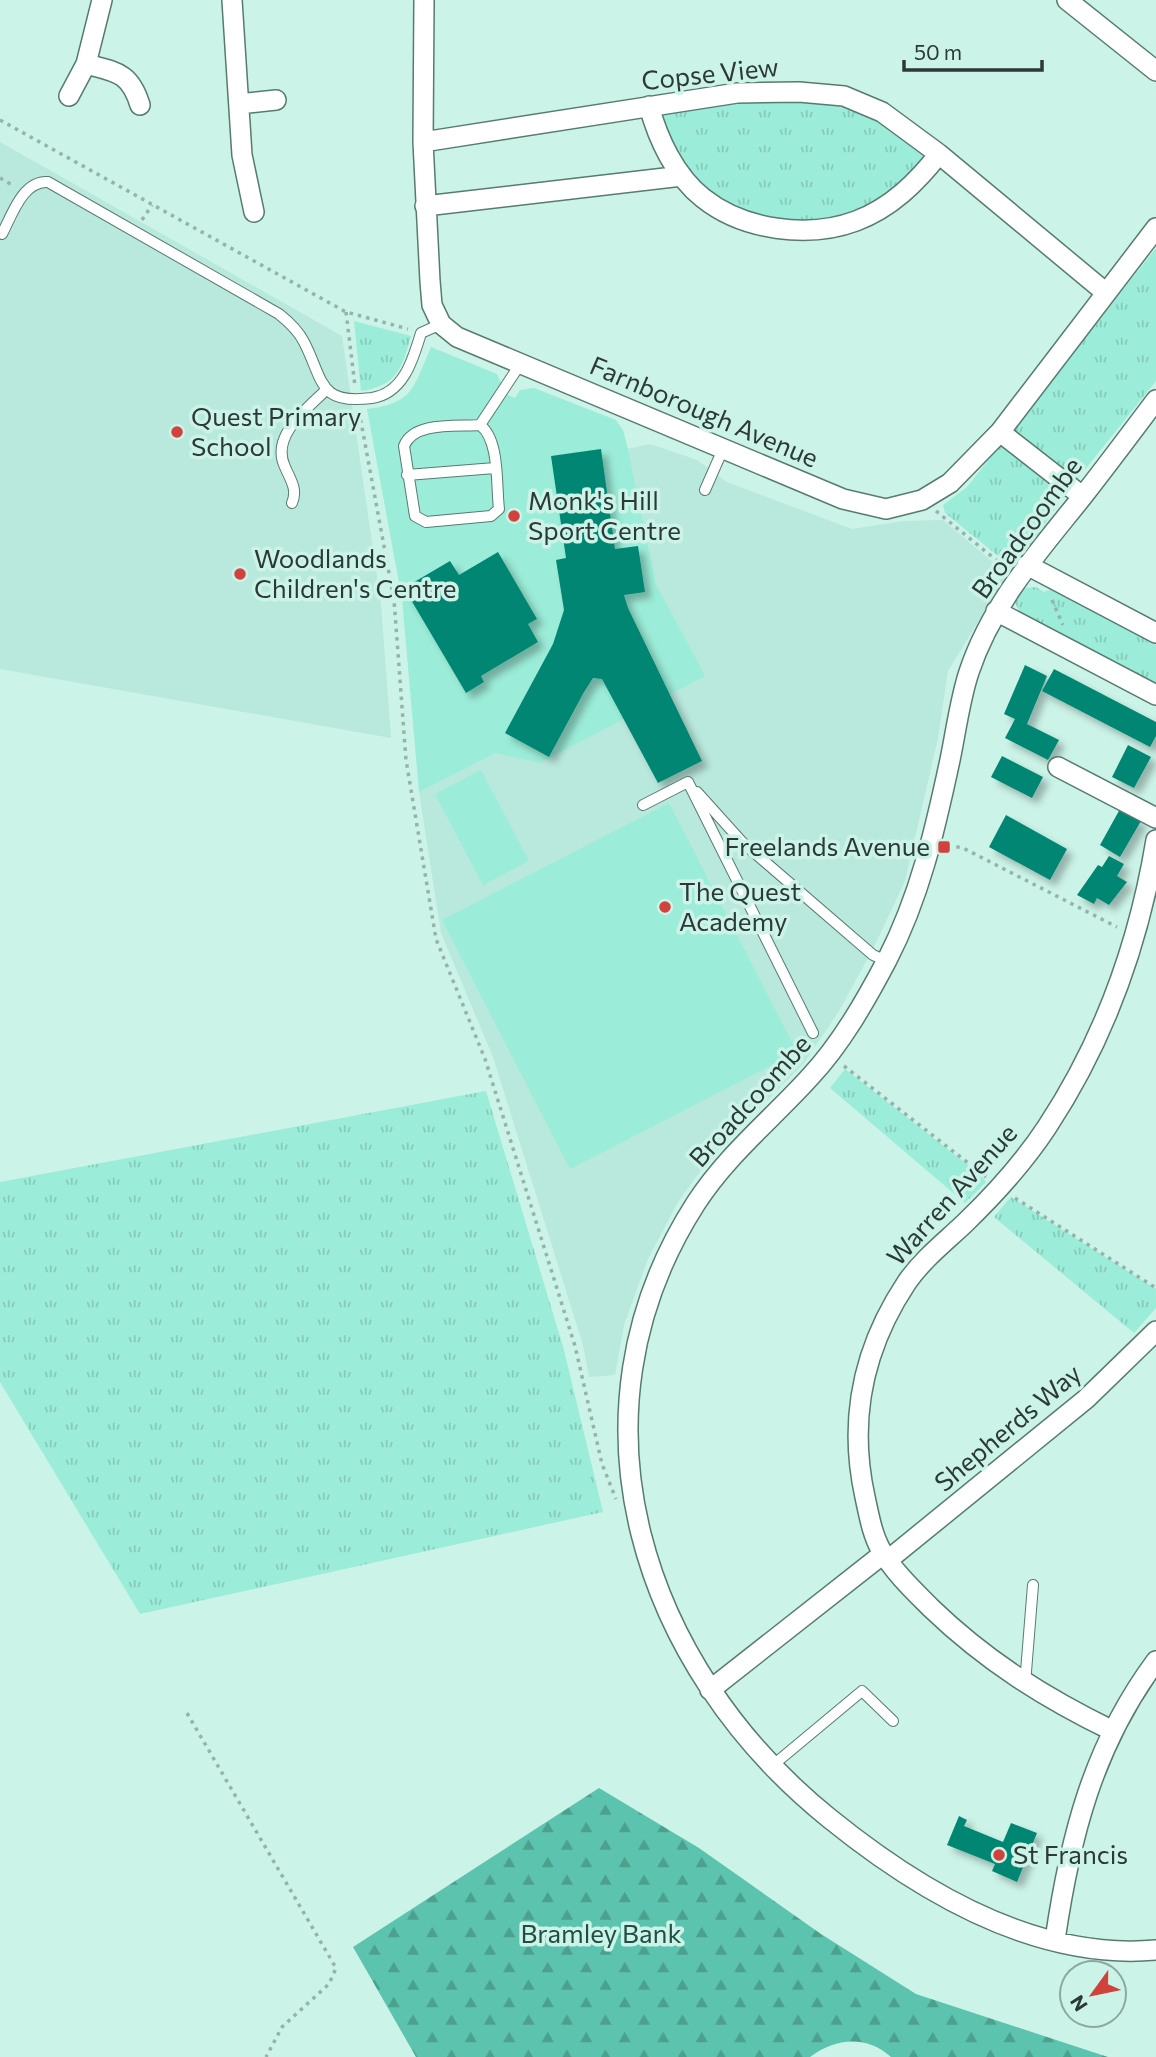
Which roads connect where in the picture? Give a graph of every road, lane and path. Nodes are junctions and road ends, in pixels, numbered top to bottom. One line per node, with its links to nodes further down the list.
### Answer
1 (102, 0): 5 (street)
2 (232, 0): 9 (street)
3 (424, 0): 13 (street)
4 (1067, 0): 6 (street)
5 (86, 64): 7 (street); 10 (street)
6 (1156, 71)
7 (69, 96)
8 (276, 100): 9 (street)
9 (239, 104): 17 (street)
10 (140, 105)
11 (649, 106): 13 (street, Copse View); 14 (street, Copse View); 15 (street)
12 (0, 120): 21 (path)
13 (423, 142): 16 (street)
14 (939, 154): 15 (street); 20 (street, Copse View)
15 (682, 176): 16 (street)
16 (425, 206): 22 (street)
17 (254, 212)
18 (1156, 228): 20 (street, Farnborough Avenue)
19 (2, 234): 25 (lane)
20 (1105, 292): 29 (street, Farnborough Avenue)
21 (346, 312): 23 (path); 26 (path)
22 (441, 324): 23 (lane); 24 (street, Farnborough Avenue)
23 (421, 333): 26 (lane)
24 (521, 363): 28 (lane); 30 (street, Farnborough Avenue)
25 (326, 390): 26 (lane); 36 (lane)
26 (357, 400): 55 (path)
27 (1156, 400): 34 (street, Broadcoombe)
28 (481, 425): 31 (lane); 32 (lane)
29 (1000, 432): 34 (street); 35 (street, Farnborough Avenue)
30 (723, 449): 33 (lane); 35 (street, Farnborough Avenue)
31 (495, 468): 32 (lane); 32 (lane)
32 (407, 475)
33 (705, 490)
34 (1082, 496): 37 (street, Broadcoombe)
35 (922, 500): 37 (path)
36 (292, 503)
37 (1029, 572): 38 (street, Broadcoombe); 39 (street); 40 (path)
38 (996, 611): 40 (street); 46 (street, Broadcoombe)
39 (1156, 633)
40 (1074, 652): 41 (street)
41 (1156, 695)
42 (1058, 767): 45 (street)
43 (688, 782): 44 (lane); 49 (lane); 50 (lane)
44 (643, 805)
45 (1156, 818)
46 (932, 841): 48 (path); 49 (street, Broadcoombe)
47 (1155, 847): 48 (street, Warren Avenue)
48 (1136, 936): 52 (street, Warren Avenue)
49 (887, 961): 55 (street, Broadcoombe)
50 (813, 1033)
51 (844, 1066): 52 (path)
52 (999, 1187): 53 (path); 56 (street, Warren Avenue)
53 (1156, 1288)
54 (1156, 1331): 56 (street, Shepherds Way)
55 (638, 1519): 60 (street, Broadcoombe)
56 (886, 1557): 59 (street, Warren Avenue); 60 (street, Shepherds Way)
57 (1034, 1585): 59 (lane)
58 (1156, 1661): 63 (street)
59 (1024, 1684): 63 (street, Warren Avenue)
60 (710, 1690): 64 (street, Broadcoombe)
61 (187, 1713): 67 (path)
62 (893, 1721): 64 (lane)
63 (1113, 1731): 65 (street)
64 (772, 1767): 65 (street, Broadcoombe)
65 (1055, 1940): 66 (street, Broadcoombe)
66 (1156, 1950)
67 (266, 2057)

